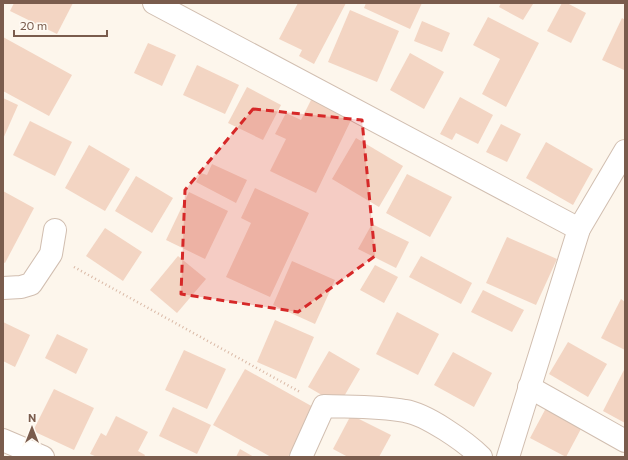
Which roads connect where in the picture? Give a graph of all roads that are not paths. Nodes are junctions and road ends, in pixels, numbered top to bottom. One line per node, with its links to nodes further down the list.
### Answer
1 (154, 3): 3 (street)
2 (625, 151): 3 (street)
3 (579, 229): 6 (street)
4 (55, 230): 5 (street)
5 (3, 288)
6 (528, 387): 8 (street); 12 (street)
7 (3, 440): 9 (street)
8 (625, 441)
9 (43, 457)
10 (301, 457): 11 (street)
11 (481, 457)
12 (508, 457)

